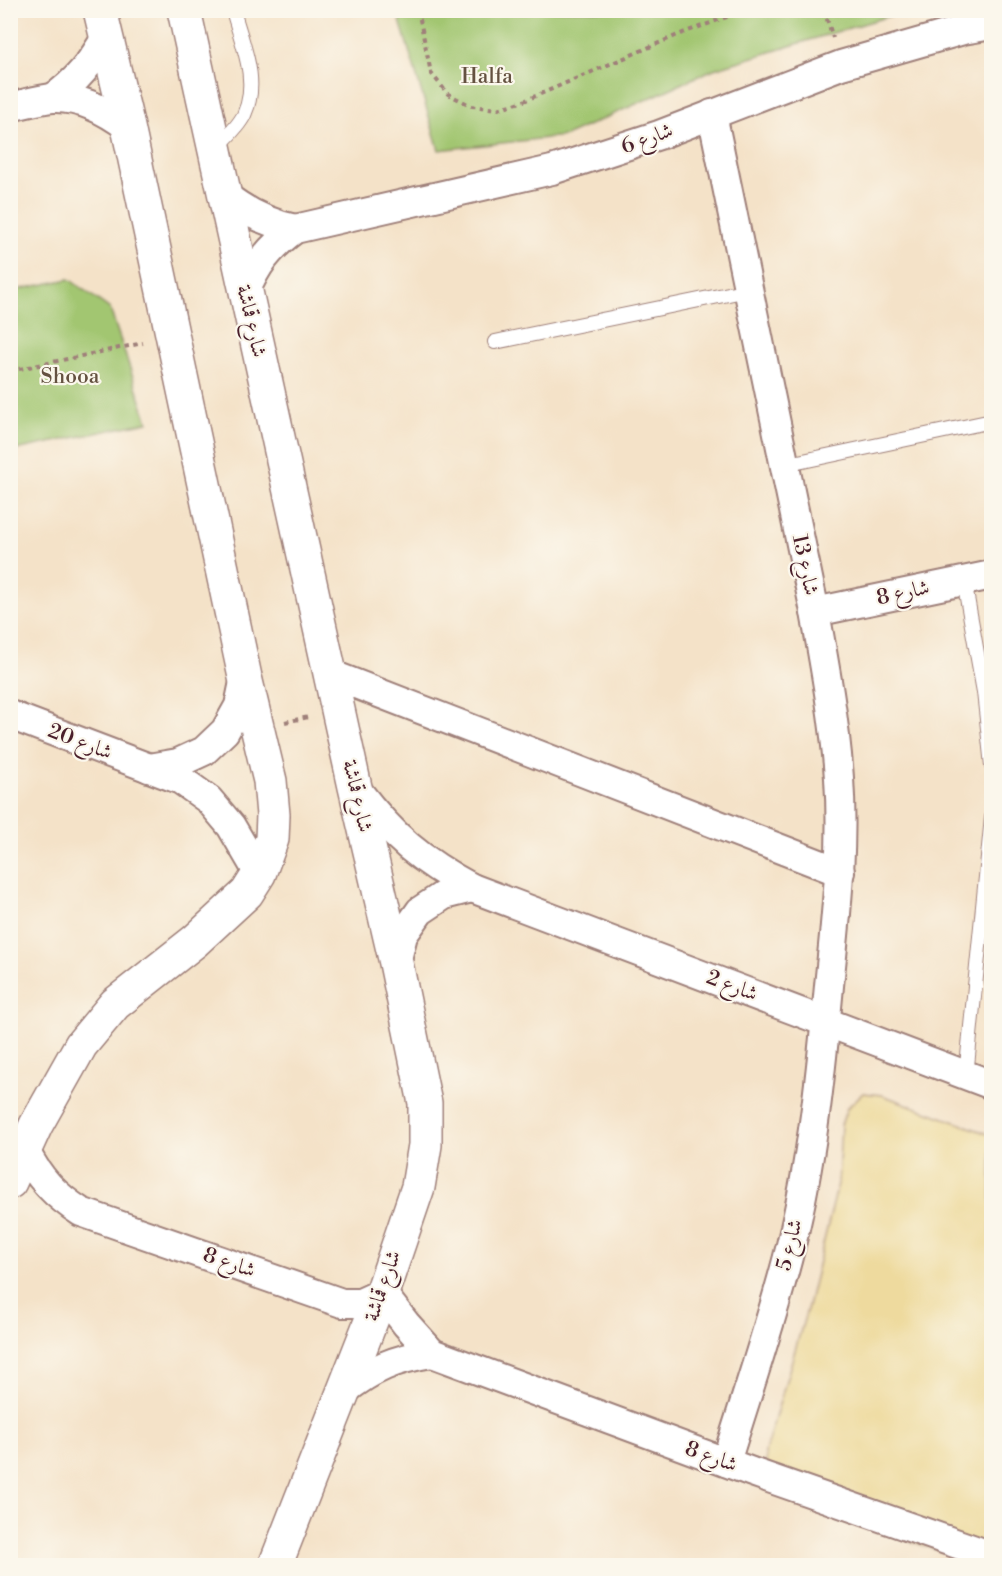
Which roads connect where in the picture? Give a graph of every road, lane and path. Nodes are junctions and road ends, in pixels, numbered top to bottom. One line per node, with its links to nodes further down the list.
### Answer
1 (184, 10): 11 (street, شارع قماشة)
2 (233, 10): 11 (lane)
3 (418, 10): 4 (path)
4 (746, 10)
5 (103, 24): 7 (street); 10 (street)
6 (992, 25): 9 (street, شارع 6)
7 (53, 98): 8 (street); 10 (street)
8 (10, 107)
9 (712, 114): 13 (street, شارع 6); 14 (street, شارع 13)
10 (128, 127): 16 (street)
11 (214, 151): 12 (street, شارع قماشة)
12 (223, 194): 13 (street, شارع 6); 15 (street, شارع قماشة)
13 (295, 229): 15 (street, شارع 6)
14 (748, 290): 17 (lane); 20 (street, شارع 13)
15 (245, 294): 23 (street, شارع قماشة)
16 (173, 336): 18 (path); 24 (street)
17 (495, 342)
18 (10, 371)
19 (992, 421): 20 (lane)
20 (784, 465): 22 (street, شارع 13)
21 (978, 578): 22 (street, شارع 8); 28 (lane)
22 (815, 612): 32 (street, شارع 13)
23 (330, 674): 25 (street, شارع قماشة); 32 (street)
24 (245, 677): 27 (street); 29 (street)
25 (338, 711): 27 (path); 30 (street, شارع قماشة)
26 (10, 716): 29 (street, شارع 20)
27 (258, 728): 33 (street)
28 (992, 766)
29 (149, 768): 33 (street, شارع 20)
30 (355, 787): 34 (street, شارع 2); 36 (street, شارع قماشة)
31 (992, 817): 35 (lane)
32 (840, 872): 37 (street, شارع 13)
33 (259, 874): 39 (street)
34 (472, 888): 36 (street); 37 (street, شارع 2)
35 (988, 890): 38 (lane)
36 (396, 963): 41 (street, شارع قماشة)
37 (826, 1022): 38 (street, شارع 2); 44 (street, شارع 5)
38 (979, 1080)
39 (18, 1156): 40 (street); 41 (street, شارع 8)
40 (10, 1182)
41 (382, 1293): 42 (street, شارع 8); 43 (street, شارع قماشة)
42 (432, 1353): 43 (street); 44 (street, شارع 8)
43 (344, 1391): 46 (street, شارع قماشة)
44 (726, 1462): 45 (street, شارع 8)
45 (992, 1556)
46 (275, 1566)

